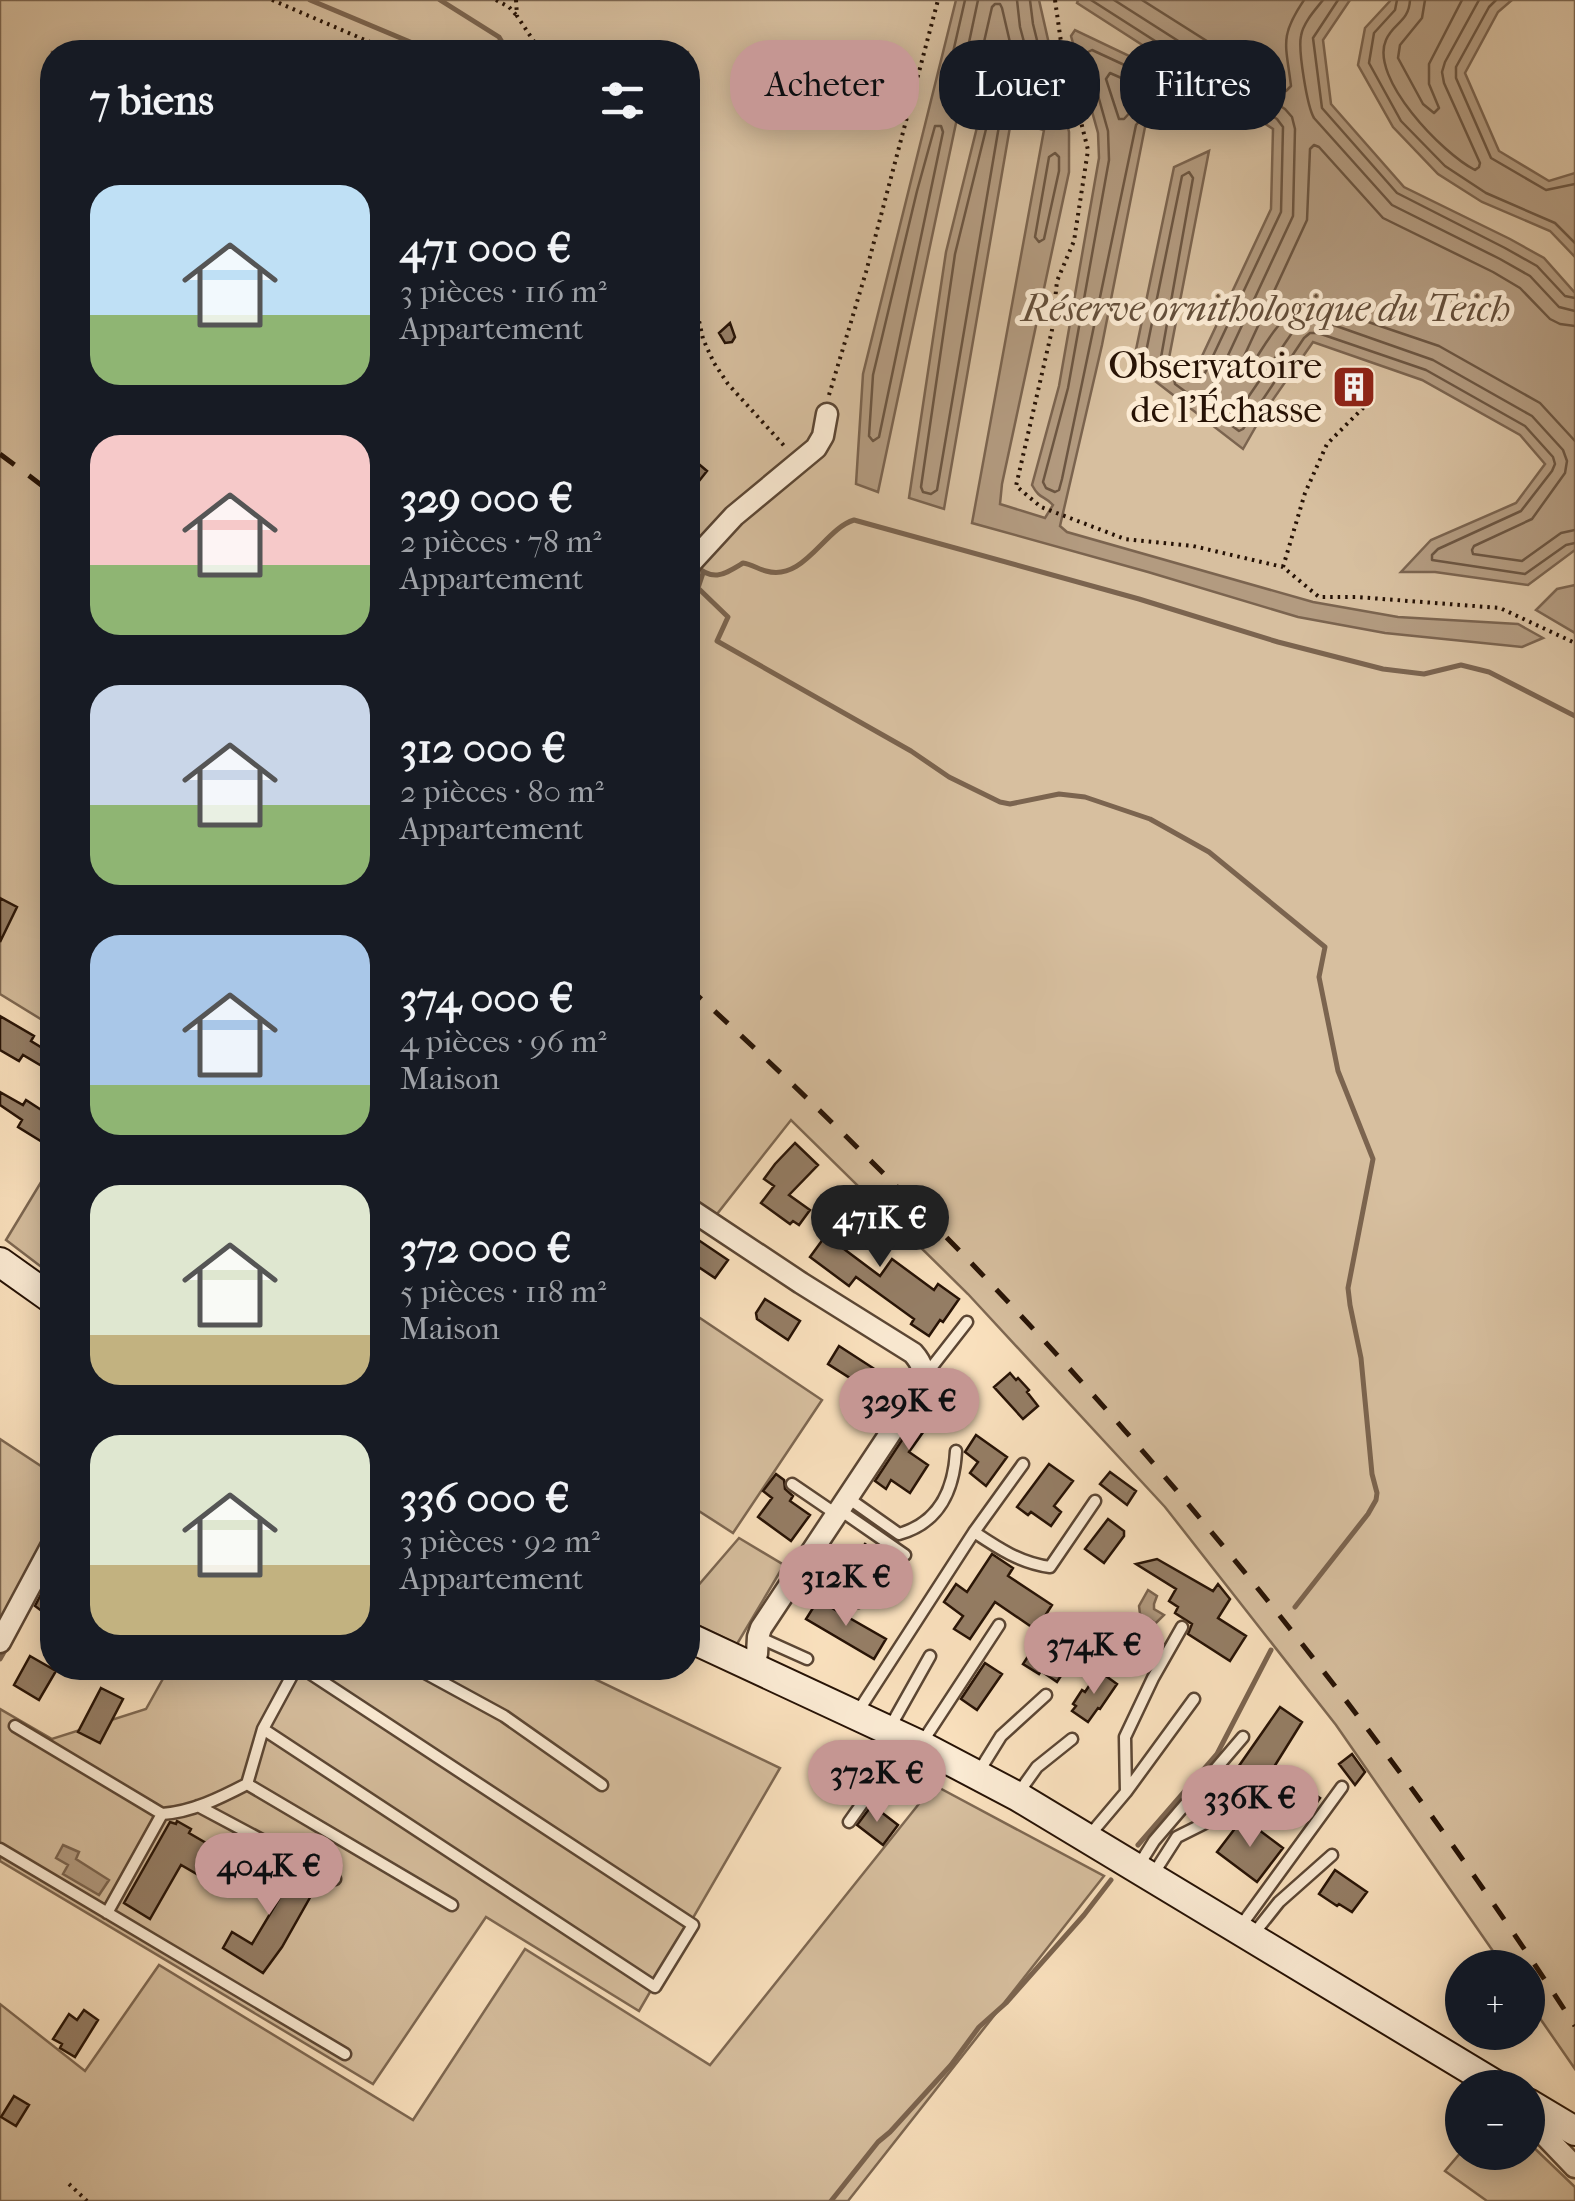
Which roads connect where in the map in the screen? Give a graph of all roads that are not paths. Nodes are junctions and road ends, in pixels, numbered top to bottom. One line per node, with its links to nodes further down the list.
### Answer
1 (827, 414): 2 (street)
2 (700, 553)
3 (700, 1216): 7 (street)
4 (0, 1262): 5 (main road)
5 (40, 1291)
6 (966, 1322): 7 (lane)
7 (924, 1377): 12 (street)
8 (956, 1451): 12 (lane)
9 (1023, 1464): 13 (lane)
10 (792, 1484): 12 (lane)
11 (1095, 1502): 13 (lane)
12 (841, 1508): 14 (lane); 16 (street)
13 (974, 1532): 31 (lane)
14 (905, 1555)
15 (40, 1567): 21 (street)
16 (800, 1570): 17 (lane); 20 (street)
17 (858, 1602)
18 (999, 1625): 35 (lane)
19 (1182, 1628): 41 (lane)
20 (758, 1637): 24 (lane); 25 (street)
21 (0, 1642)
22 (700, 1643): 25 (main road)
23 (930, 1656): 35 (lane)
24 (806, 1659)
25 (750, 1666): 31 (main road)
26 (292, 1680): 33 (lane)
27 (317, 1680): 33 (lane)
28 (438, 1680): 39 (lane)
29 (1046, 1696): 37 (lane)
30 (1194, 1699): 41 (lane)
31 (856, 1715): 35 (main road)
32 (15, 1726): 44 (lane)
33 (263, 1729): 38 (lane)
34 (1243, 1737): 50 (lane)
35 (906, 1738): 37 (main road); 45 (lane)
36 (1072, 1739): 42 (lane)
37 (977, 1774): 42 (main road)
38 (247, 1784): 43 (lane); 52 (lane)
39 (602, 1785)
40 (1342, 1787): 54 (lane)
41 (1126, 1792): 47 (lane)
42 (1017, 1796): 47 (main road)
43 (198, 1806): 44 (lane); 51 (lane)
44 (162, 1814): 53 (lane)
45 (849, 1822)
46 (1206, 1823): 50 (lane)
47 (1087, 1837): 50 (main road)
48 (0, 1850): 53 (lane)
49 (1332, 1855): 54 (lane)
50 (1145, 1872): 54 (main road)
51 (335, 1879)
52 (452, 1906)
53 (107, 1913): 55 (lane)
54 (1245, 1933): 56 (main road)
55 (345, 2054)
56 (1471, 2070)
57 (1545, 2113): 58 (main road)
58 (1575, 2131)
59 (1545, 2136): 60 (street)
60 (1575, 2167)

